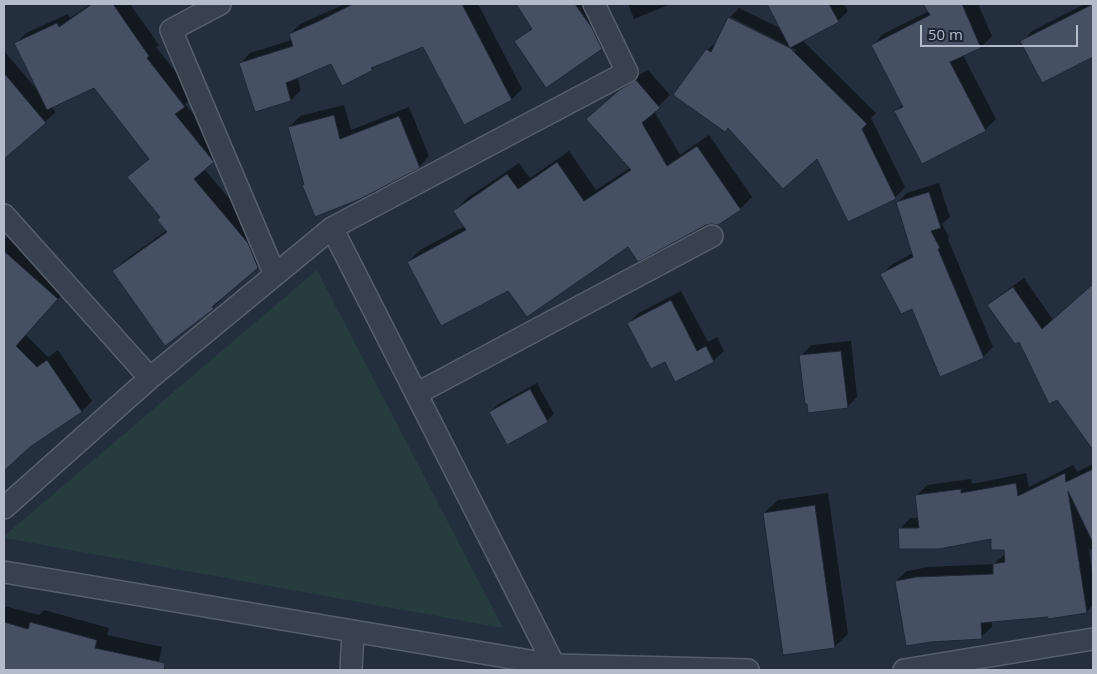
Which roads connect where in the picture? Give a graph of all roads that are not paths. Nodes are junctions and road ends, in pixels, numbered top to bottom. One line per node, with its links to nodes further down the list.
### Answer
1 (220, 4): 3 (street)
2 (594, 4): 5 (street)
3 (193, 10): 7 (street)
4 (4, 215): 8 (street)
5 (332, 228): 7 (street); 9 (street)
6 (712, 236): 9 (street)
7 (275, 275): 8 (street)
8 (150, 378): 10 (street)
9 (416, 394): 14 (street)
10 (4, 508)
11 (4, 572): 12 (street)
12 (353, 631): 14 (street); 15 (street)
13 (1093, 639): 17 (street)
14 (554, 665): 16 (street)
15 (351, 670)
16 (748, 670)
17 (904, 670)

